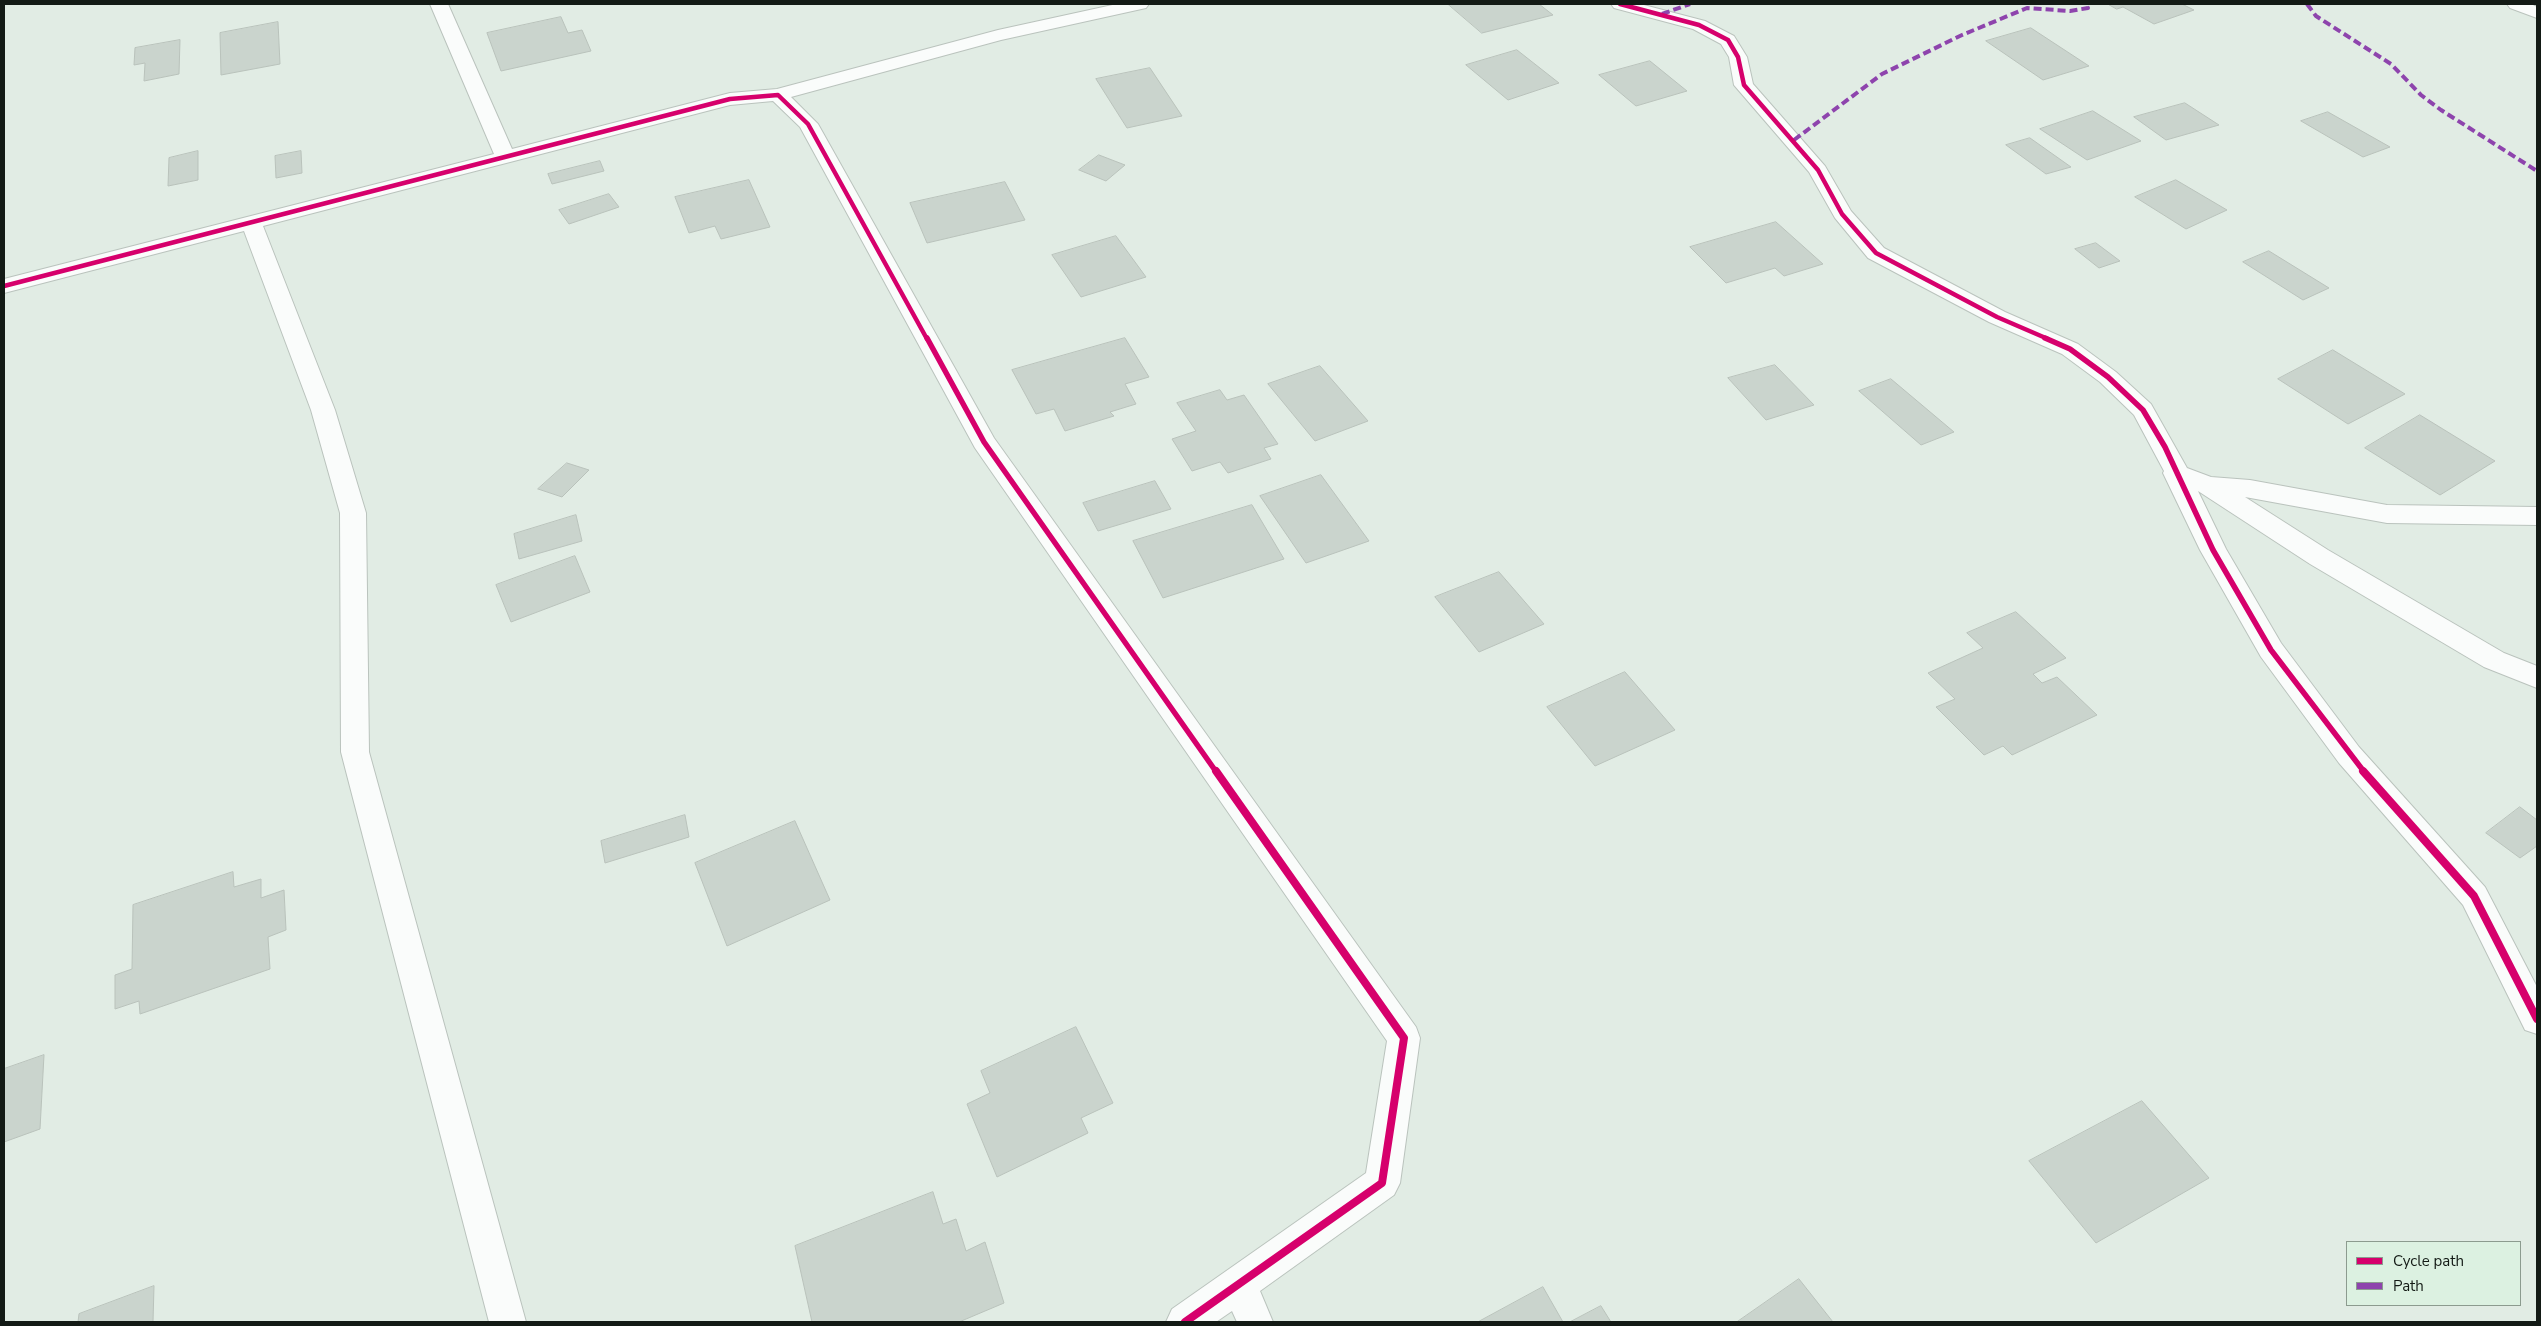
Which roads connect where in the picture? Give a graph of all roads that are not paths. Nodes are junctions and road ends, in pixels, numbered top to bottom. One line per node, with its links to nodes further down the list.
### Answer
1 (438, 4): 7 (street)
2 (1140, 4): 6 (street)
3 (1620, 4): 10 (street)
4 (2516, 4): 5 (street)
5 (2537, 14)
6 (778, 95): 7 (street); 15 (street)
7 (506, 156): 8 (street)
8 (251, 221): 9 (street); 16 (street)
9 (4, 286)
10 (2175, 472): 11 (street); 14 (street)
11 (2209, 486): 12 (street); 13 (street)
12 (2537, 516)
13 (2537, 677)
14 (2537, 1019)
15 (1239, 1284): 17 (street); 18 (street)
16 (507, 1322)
17 (1185, 1322)
18 (1255, 1322)

